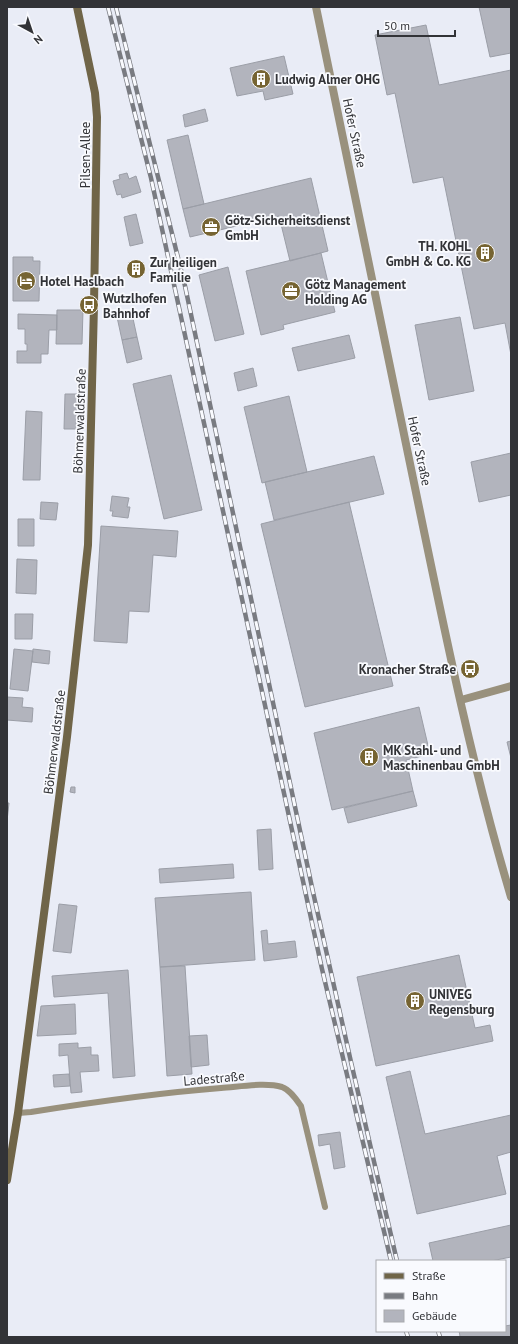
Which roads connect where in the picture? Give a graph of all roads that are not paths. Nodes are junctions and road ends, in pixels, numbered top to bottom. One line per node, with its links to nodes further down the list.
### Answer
1 (77, 7): 3 (street, Pilsen-Allee)
2 (316, 7): 5 (street, Hofer Straße)
3 (94, 305): 7 (street, Böhmerwaldstraße)
4 (511, 686): 5 (street)
5 (461, 700): 6 (street, Hofer Straße)
6 (511, 897)
7 (18, 1112): 8 (street, Böhmerwaldstraße); 9 (lane, Ladestraße)
8 (7, 1180)
9 (325, 1207)

